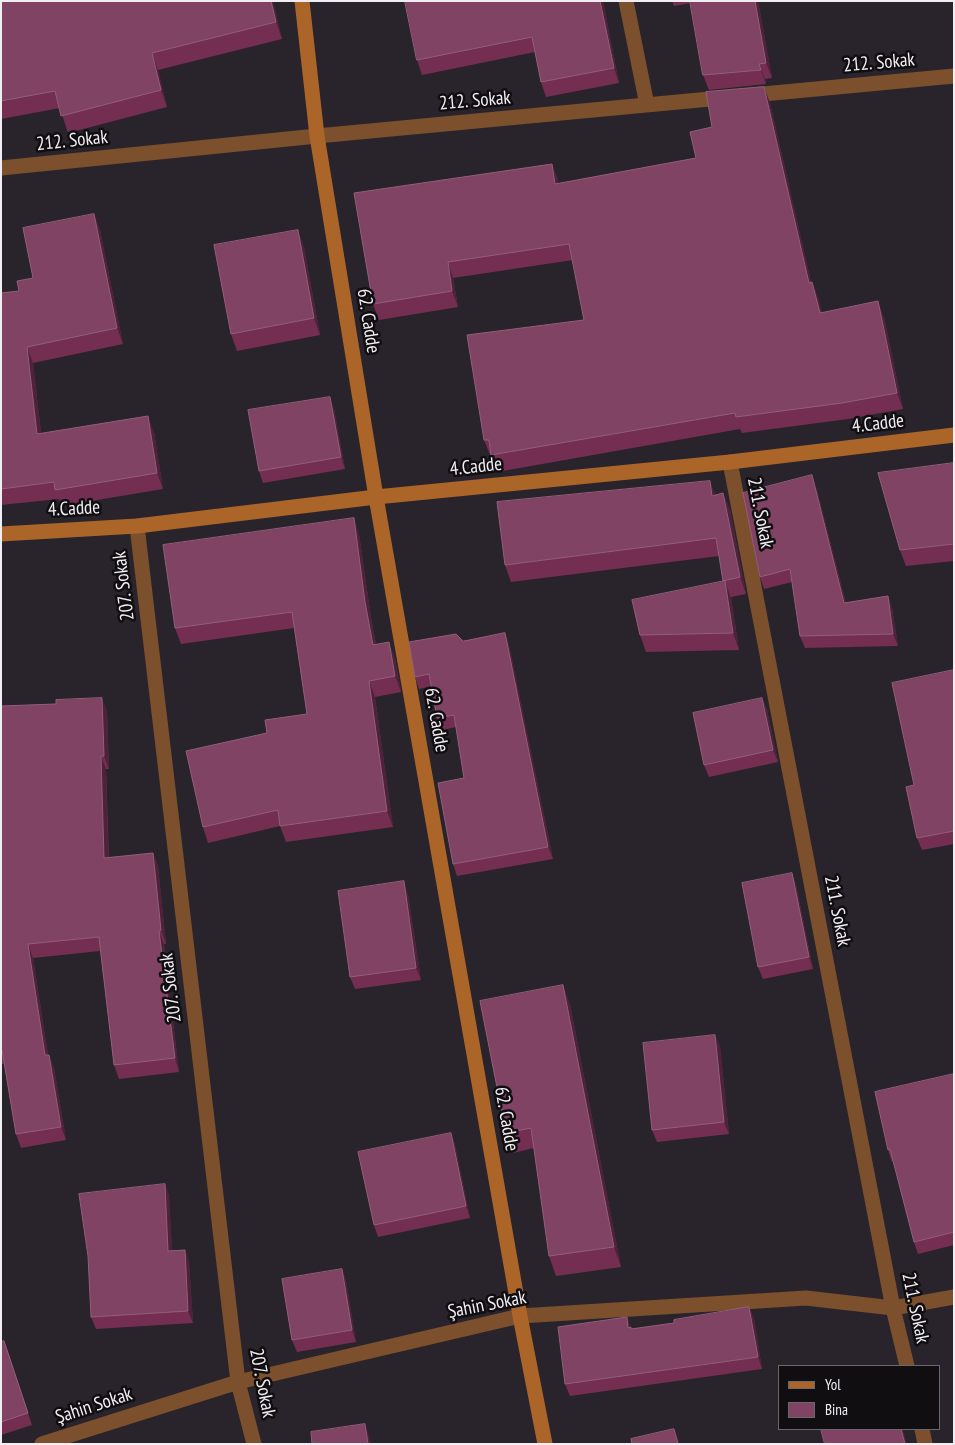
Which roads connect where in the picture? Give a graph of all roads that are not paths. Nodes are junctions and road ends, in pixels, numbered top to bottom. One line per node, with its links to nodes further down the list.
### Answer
1 (302, 1): 5 (street, 62. Cadde)
2 (626, 1): 4 (street)
3 (954, 76): 4 (street, 212. Sokak)
4 (648, 104): 5 (street, 212. Sokak)
5 (317, 136): 6 (street, 212. Sokak); 9 (street, 62. Cadde)
6 (1, 168)
7 (954, 436): 8 (street, 4.Cadde)
8 (730, 462): 9 (street, 4.Cadde); 13 (street, 211. Sokak)
9 (376, 497): 10 (street, 4.Cadde); 14 (street, 62. Cadde)
10 (137, 526): 11 (street, 4.Cadde); 16 (street, 207. Sokak)
11 (1, 534)
12 (954, 1297): 13 (street, Şahin Sokak)
13 (893, 1308): 14 (street, Şahin Sokak); 15 (street, 211. Sokak)
14 (520, 1316): 16 (street, Şahin Sokak); 20 (street, 62. Cadde)
15 (907, 1365)
16 (238, 1382): 18 (street, Şahin Sokak); 19 (street, 207. Sokak)
17 (922, 1430): 21 (street)
18 (42, 1444)
19 (254, 1444)
20 (545, 1444)
21 (925, 1444)

